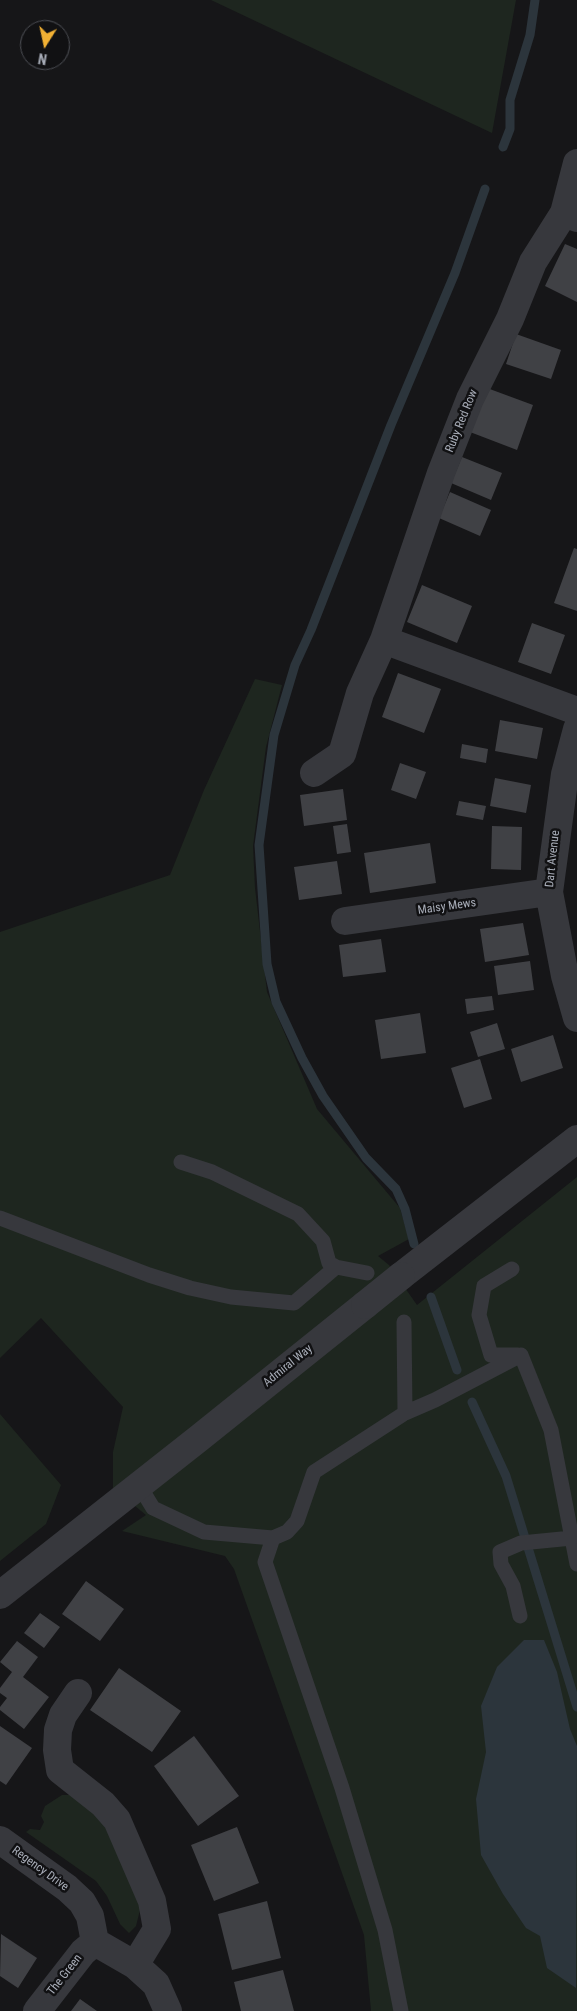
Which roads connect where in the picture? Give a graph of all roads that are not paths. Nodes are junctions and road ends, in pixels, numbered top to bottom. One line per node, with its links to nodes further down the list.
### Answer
1 (577, 162): 2 (street, Ruby Red Row)
2 (570, 215): 3 (street, Ruby Red Row)
3 (384, 640): 4 (street); 6 (street, Ruby Red Row)
4 (577, 711)
5 (577, 729): 7 (street, Dart Avenue)
6 (314, 773)
7 (549, 892): 8 (street, Maisy Mews); 9 (street, Dart Avenue)
8 (345, 921)
9 (577, 1018)
10 (577, 1139): 19 (street, Admiral Way, bridge)
11 (182, 1162): 13 (lane)
12 (0, 1218): 13 (lane)
13 (336, 1268): 15 (lane)
14 (512, 1268): 17 (lane)
15 (367, 1273)
16 (404, 1322): 18 (lane)
17 (521, 1355): 18 (lane); 21 (lane)
18 (405, 1413): 20 (lane)
19 (138, 1485): 20 (lane); 23 (street, Admiral Way)
20 (273, 1538): 31 (lane)
21 (572, 1538): 22 (lane); 24 (lane)
22 (577, 1564)
23 (0, 1595)
24 (520, 1616)
25 (78, 1693): 28 (street)
26 (0, 1840): 27 (street, Regency Drive)
27 (95, 1942): 28 (street); 29 (street, The Green)
28 (135, 1965): 30 (street)
29 (37, 2011)
30 (168, 2011)
31 (401, 2011)

